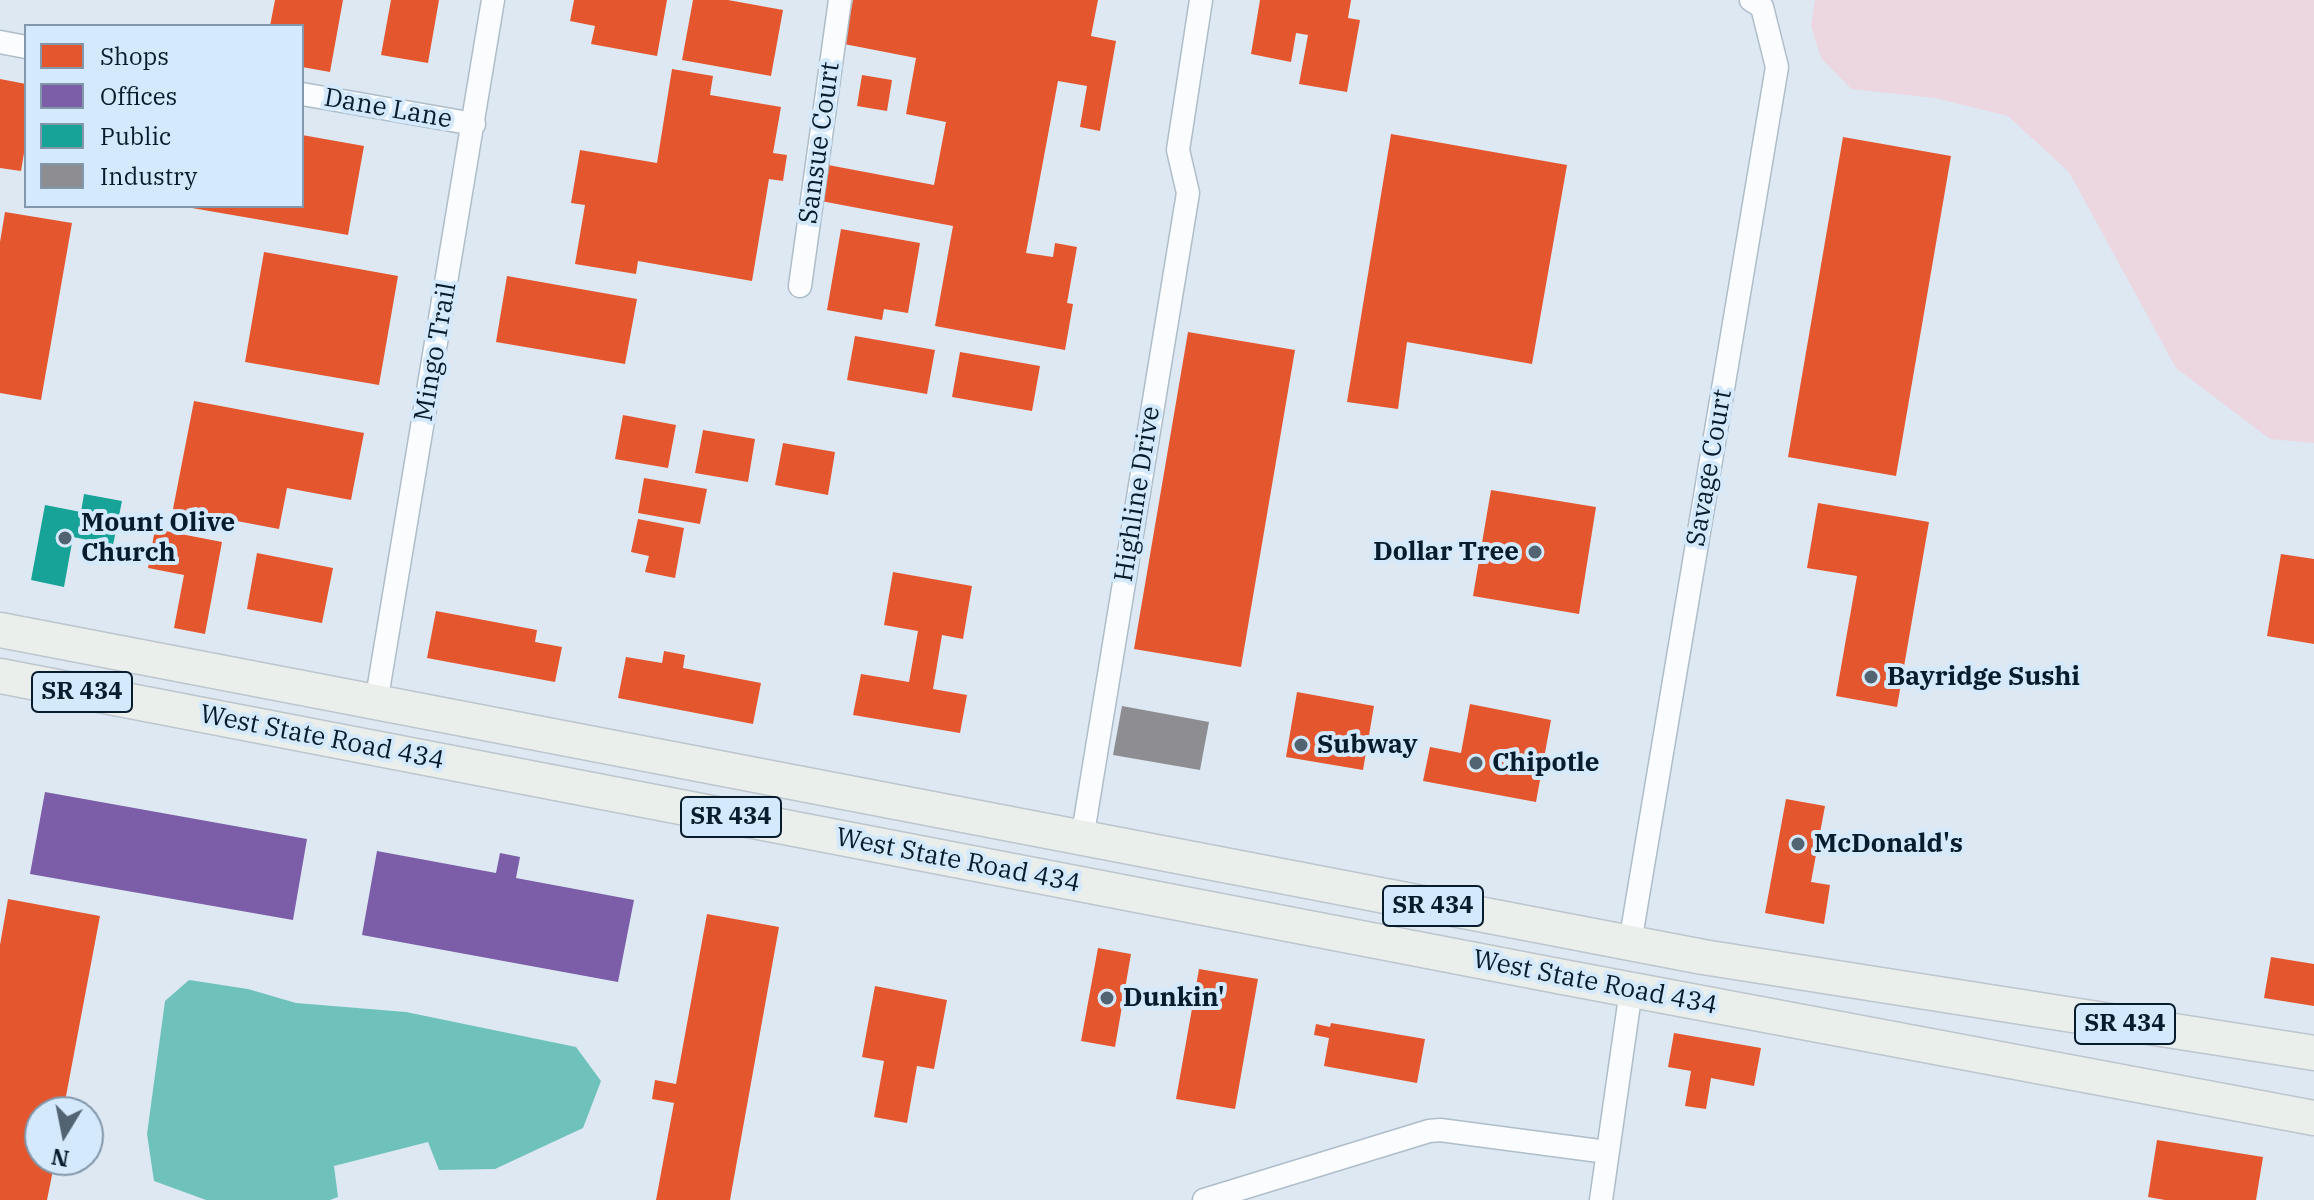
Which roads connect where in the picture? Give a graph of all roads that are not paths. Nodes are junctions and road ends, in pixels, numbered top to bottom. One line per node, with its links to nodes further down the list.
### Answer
1 (493, 0): 8 (street, Mingo Trail)
2 (840, 0): 9 (street, Sansue Court)
3 (1201, 0): 16 (street, Highline Drive)
4 (1751, 0): 17 (street, Savage Court)
5 (0, 42): 6 (street)
6 (24, 47)
7 (304, 94): 8 (street, Dane Lane)
8 (474, 124): 12 (street, Mingo Trail)
9 (800, 286)
10 (0, 630): 12 (main road, West State Road 434 / SR 434)
11 (0, 676): 14 (main road, West State Road 434 / SR 434)
12 (376, 703): 13 (main road, West State Road 434 / SR 434); 14 (main road)
13 (456, 719): 15 (main road); 16 (main road, West State Road 434 / SR 434)
14 (305, 735): 15 (main road, West State Road 434 / SR 434)
15 (372, 748): 19 (main road, West State Road 434 / SR 434)
16 (1082, 839): 17 (main road, West State Road 434 / SR 434)
17 (1630, 943): 18 (main road, West State Road 434 / SR 434); 19 (main road)
18 (1703, 957): 20 (main road); 21 (main road, SR 434)
19 (1563, 977): 20 (main road, West State Road 434 / SR 434)
20 (1631, 990): 22 (main road, West State Road 434 / SR 434); 23 (street)
21 (2314, 1053)
22 (2314, 1118)
23 (1607, 1152): 24 (street); 25 (street)
24 (1204, 1200)
25 (1601, 1200)

